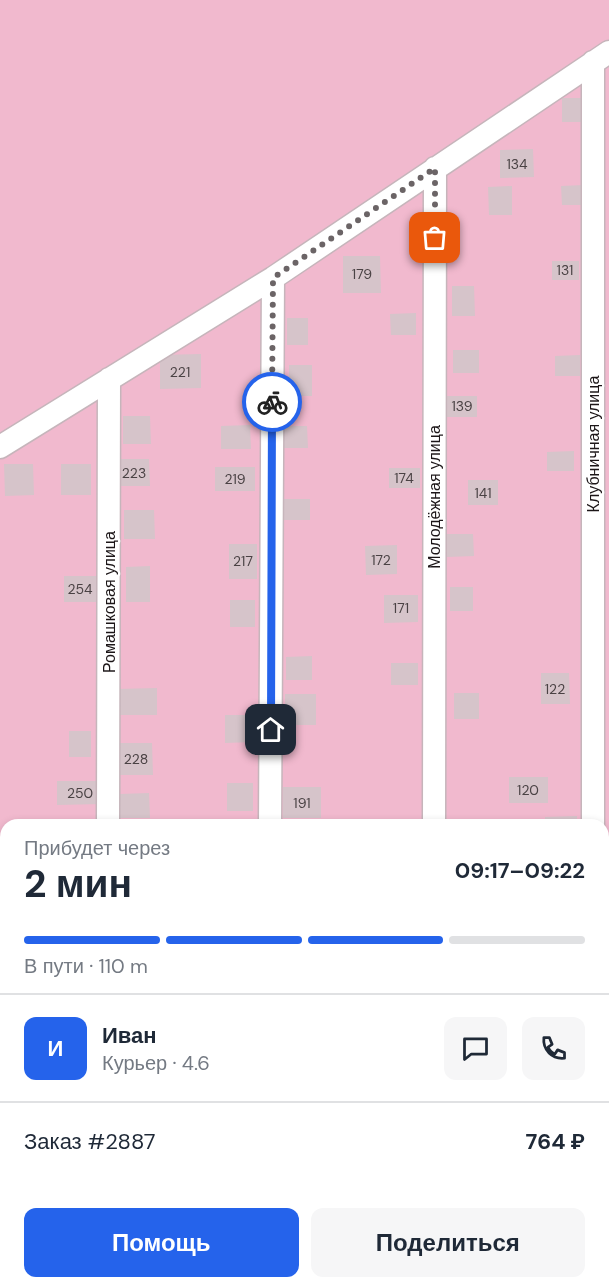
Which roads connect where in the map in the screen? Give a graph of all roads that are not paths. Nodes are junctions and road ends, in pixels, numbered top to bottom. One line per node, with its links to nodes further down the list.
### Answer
1 (601, 57): 2 (street); 9 (street, Клубничная улица)
2 (435, 168): 3 (street); 8 (street, Молодёжная улица)
3 (273, 278): 4 (street); 7 (street)
4 (109, 379): 5 (street); 6 (street, Ромашковая улица)
5 (0, 447)
6 (108, 819)
7 (270, 819)
8 (434, 819)
9 (593, 819)

